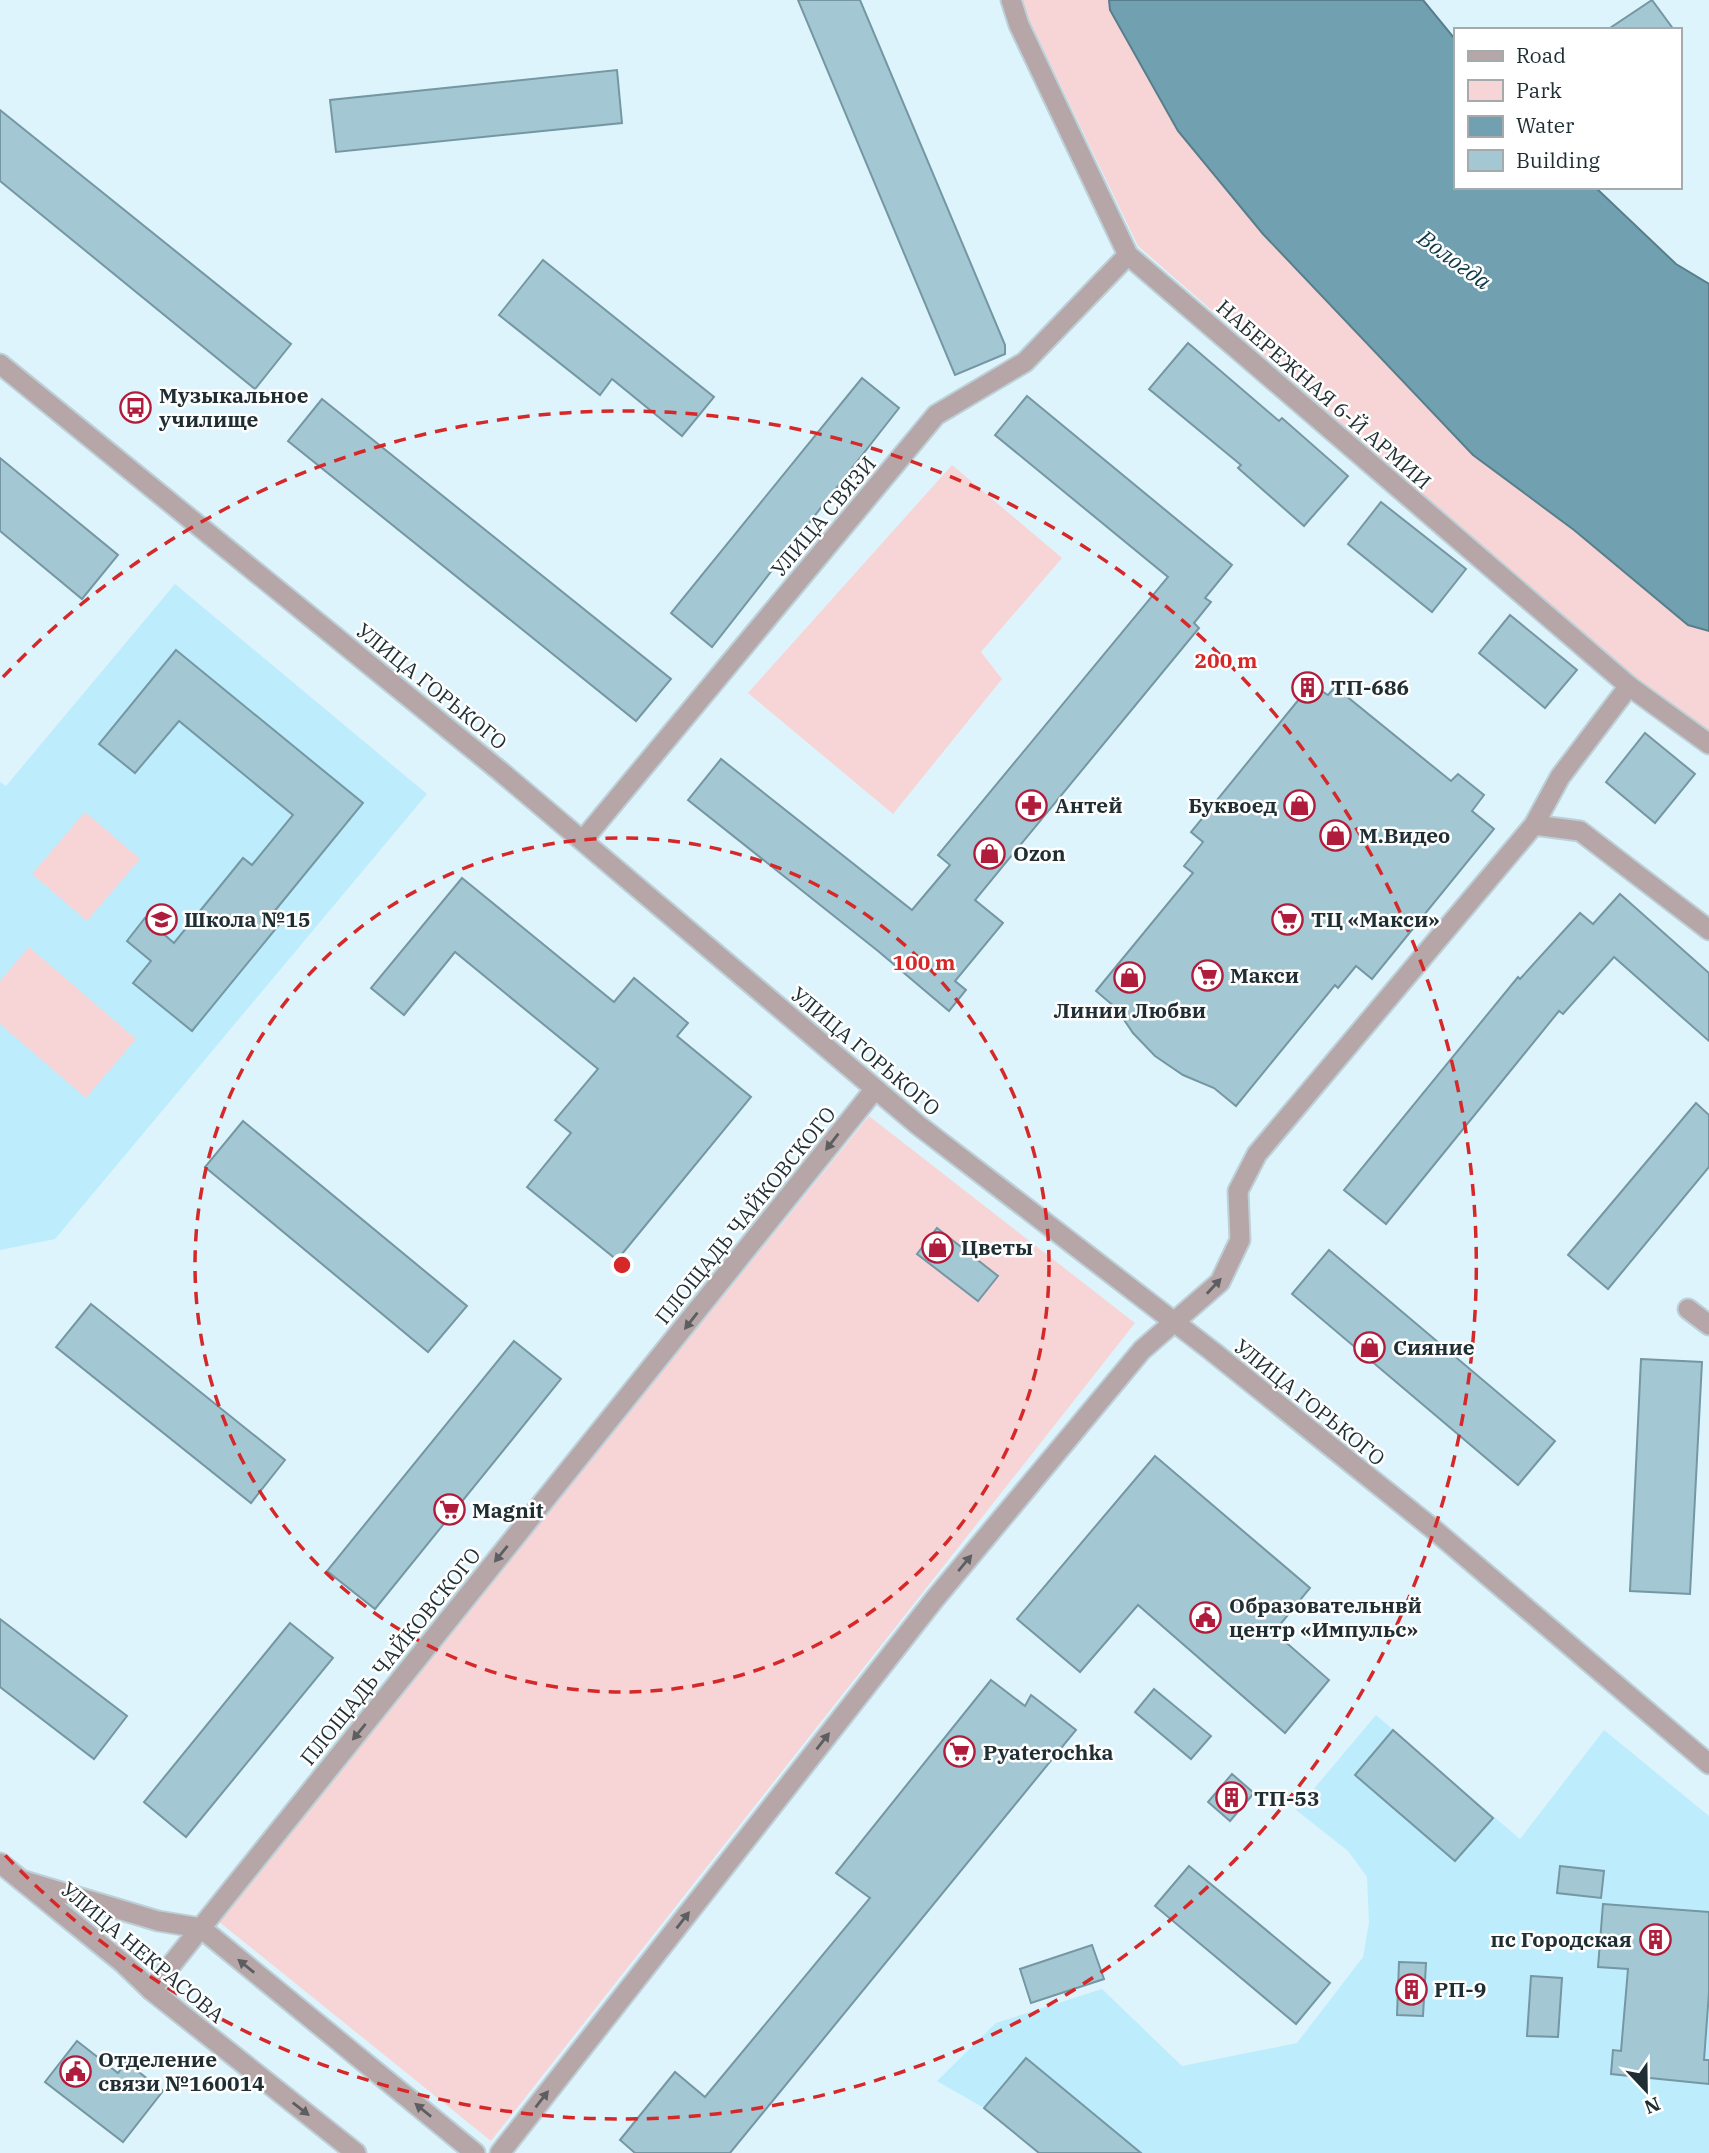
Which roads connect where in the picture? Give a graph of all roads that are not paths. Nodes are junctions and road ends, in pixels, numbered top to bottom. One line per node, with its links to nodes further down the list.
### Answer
1 (1011, 0): 2 (street, НАБЕРЕЖНАЯ 6-Й АРМИИ)
2 (1128, 255): 4 (street, НАБЕРЕЖНАЯ 6-Й АРМИИ); 7 (street, УЛИЦА СВЯЗИ)
3 (0, 364): 7 (street, УЛИЦА ГОРЬКОГО)
4 (1629, 686): 5 (street, НАБЕРЕЖНАЯ 6-Й АРМИИ); 6 (street)
5 (1709, 744)
6 (1534, 825): 8 (street); 11 (street, one-way to 6)
7 (583, 839): 9 (street, УЛИЦА ГОРЬКОГО)
8 (1709, 930)
9 (875, 1089): 11 (street, УЛИЦА ГОРЬКОГО); 16 (street, ПЛОЩАДЬ ЧАЙКОВСКОГО, one-way to 16)
10 (1688, 1309): 12 (street)
11 (1175, 1323): 13 (street, УЛИЦА ГОРЬКОГО); 20 (street, one-way to 11)
12 (1709, 1325)
13 (1709, 1764)
14 (0, 1863): 15 (street, УЛИЦА НЕКРАСОВА)
15 (21, 1880): 16 (street); 17 (street, УЛИЦА НЕКРАСОВА)
16 (201, 1928): 17 (street, ПЛОЩАДЬ ЧАЙКОВСКОГО); 19 (street, one-way to 16)
17 (151, 1990): 18 (street, УЛИЦА НЕКРАСОВА, one-way to 18)
18 (356, 2153)
19 (475, 2153)
20 (500, 2153)

